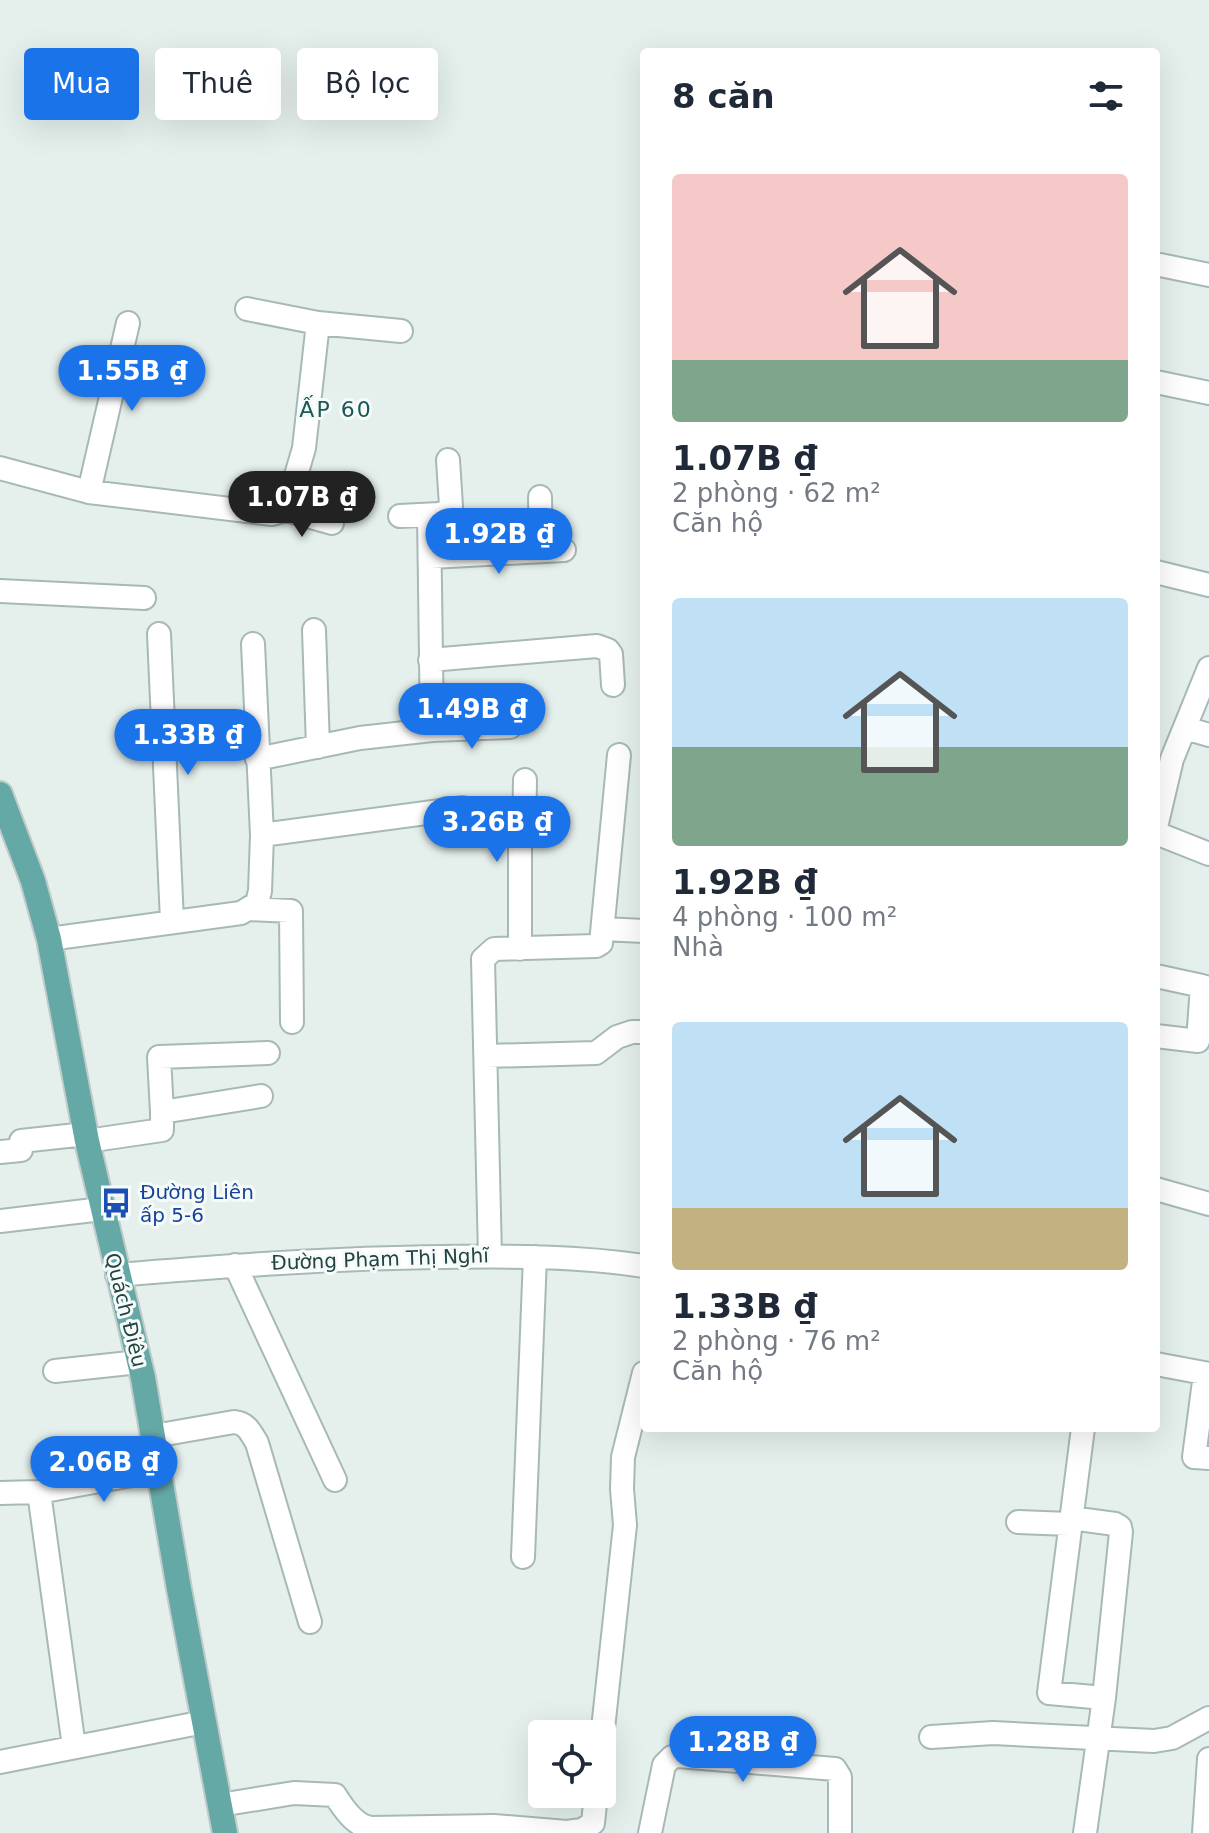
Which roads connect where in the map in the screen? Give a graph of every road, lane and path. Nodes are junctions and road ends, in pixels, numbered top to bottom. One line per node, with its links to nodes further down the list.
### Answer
1 (1160, 265): 2 (street)
2 (1209, 275)
3 (247, 309): 5 (street)
4 (128, 323): 11 (street)
5 (318, 323): 6 (street); 13 (street)
6 (401, 331)
7 (1160, 383): 8 (street)
8 (1209, 393)
9 (448, 460): 14 (street)
10 (0, 468): 11 (street)
11 (89, 492): 13 (street)
12 (540, 497): 17 (street)
13 (286, 510): 16 (street)
14 (429, 515): 15 (street); 17 (street)
15 (400, 516)
16 (332, 523)
17 (431, 557): 25 (street)
18 (1160, 573): 19 (street)
19 (1209, 585)
20 (0, 591): 21 (street)
21 (144, 598)
22 (314, 630): 32 (street)
23 (159, 634): 43 (street)
24 (253, 644): 34 (street)
25 (430, 660): 27 (street); 29 (street)
26 (1209, 668): 31 (street)
27 (613, 685)
28 (510, 727): 29 (street)
29 (432, 730): 32 (street)
30 (1209, 735): 31 (street)
31 (1173, 738): 38 (street)
32 (318, 747): 34 (street)
33 (619, 755): 44 (street)
34 (257, 759): 40 (street)
35 (525, 780): 47 (street)
36 (2, 804): 46 (main road, Quách Điêu)
37 (463, 808): 40 (street)
38 (1160, 812)
39 (1160, 832): 41 (street)
40 (262, 835): 42 (street)
41 (1209, 854)
42 (248, 909): 43 (street); 50 (street)
43 (172, 921): 46 (street)
44 (603, 929): 45 (street); 47 (street)
45 (640, 931)
46 (49, 939): 57 (main road, Quách Điêu)
47 (520, 949): 54 (street)
48 (1160, 977): 49 (street)
49 (1206, 987): 52 (street)
50 (292, 1022)
51 (640, 1032): 54 (street)
52 (1160, 1036)
53 (268, 1053): 56 (street)
54 (486, 1056): 63 (street)
55 (261, 1096): 56 (street)
56 (162, 1112): 57 (street)
57 (86, 1138): 58 (street); 61 (main road, Quách Điêu)
58 (0, 1152)
59 (1160, 1190): 60 (street)
60 (1209, 1204)
61 (102, 1209): 62 (street); 67 (main road, Quách Điêu)
62 (0, 1221)
63 (490, 1256): 64 (street, Đường Phạm Thị Nghĩ); 65 (street, Đường Phạm Thị Nghĩ)
64 (535, 1257): 66 (street, Đường Phạm Thị Nghĩ); 82 (street)
65 (235, 1265): 67 (street, Đường Phạm Thị Nghĩ); 77 (street)
66 (640, 1265)
67 (117, 1275): 68 (main road, Quách Điêu)
68 (139, 1362): 70 (street); 74 (main road, Quách Điêu)
69 (1160, 1365): 71 (street)
70 (55, 1371)
71 (1207, 1374): 75 (street)
72 (640, 1389): 86 (street)
73 (1082, 1432): 80 (street)
74 (154, 1436): 76 (main road, Quách Điêu); 83 (street)
75 (1209, 1458)
76 (160, 1470): 78 (street); 87 (main road, Quách Điêu)
77 (335, 1480)
78 (39, 1492): 79 (street); 90 (street)
79 (0, 1493)
80 (1070, 1521): 81 (street); 84 (street); 84 (street)
81 (1018, 1522)
82 (523, 1557)
83 (310, 1622)
84 (1104, 1698): 89 (street)
85 (1209, 1718): 89 (street)
86 (604, 1720)
87 (204, 1722): 90 (street); 93 (main road, Quách Điêu)
88 (931, 1737): 89 (street)
89 (1098, 1740): 99 (street)
90 (74, 1747): 92 (street)
91 (1209, 1759): 100 (street)
92 (0, 1762)
93 (220, 1805): 95 (street); 96 (main road, Quách Điêu)
94 (598, 1808): 95 (street)
95 (601, 1828)
96 (220, 1832)
97 (650, 1833): 98 (street)
98 (840, 1833)
99 (1085, 1833)
100 (1204, 1833)

